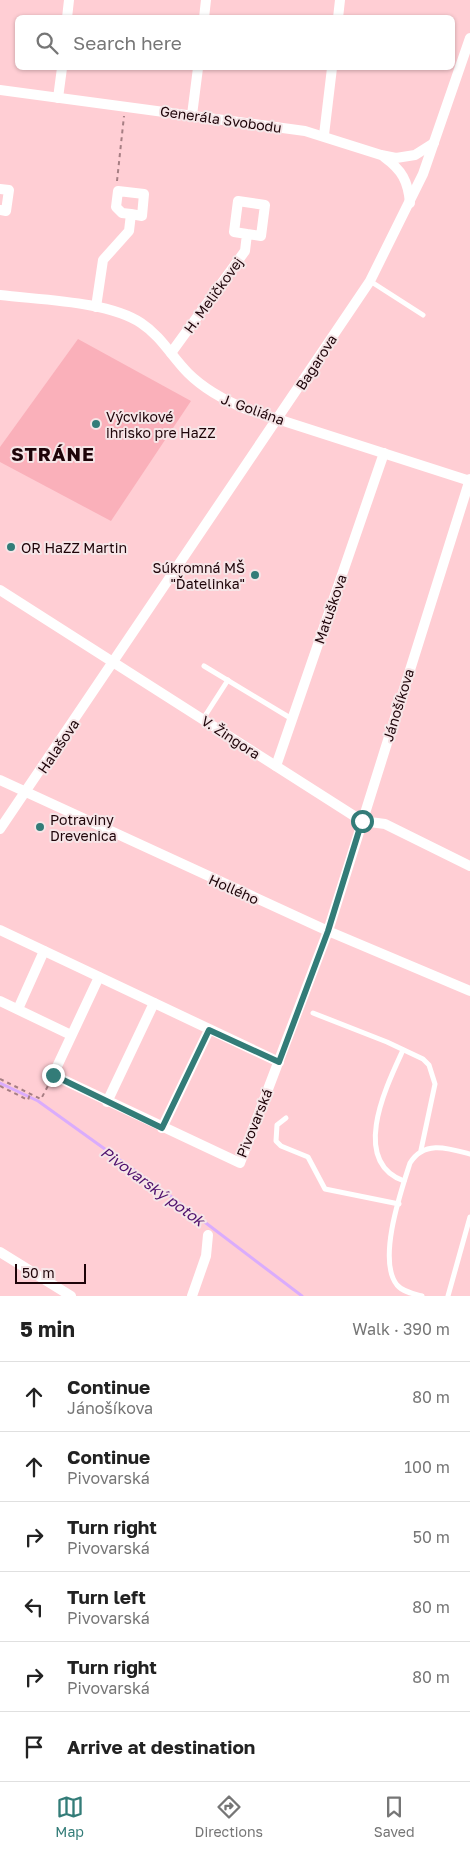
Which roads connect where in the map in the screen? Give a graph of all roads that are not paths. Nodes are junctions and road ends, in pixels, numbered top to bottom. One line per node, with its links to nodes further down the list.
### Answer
1 (70, 0): 4 (street)
2 (206, 0): 5 (street)
3 (340, 0): 6 (street)
4 (68, 15)
5 (204, 15)
6 (338, 15)
7 (470, 38): 15 (street, Bagarova)
8 (62, 70): 12 (street)
9 (198, 70): 13 (street)
10 (332, 70): 14 (street)
11 (0, 90): 12 (street, Generála Svobodu)
12 (58, 98): 13 (street, Generála Svobodu)
13 (192, 115): 14 (street, Generála Svobodu)
14 (324, 136): 16 (street, Generála Svobodu)
15 (435, 143): 16 (street, Generála Svobodu); 18 (street, Bagarova)
16 (381, 155): 18 (street)
17 (0, 189): 19 (street)
18 (410, 204): 22 (street, Bagarova)
19 (0, 210)
20 (131, 214): 20 (street); 24 (street)
21 (247, 234): 26 (street, H. Meličkovej)
22 (370, 281): 25 (lane); 27 (street, Bagarova)
23 (0, 295): 24 (street, J. Goliána)
24 (96, 307): 26 (street, J. Goliána)
25 (423, 315)
26 (171, 353): 27 (street, J. Goliána)
27 (279, 419): 28 (street, J. Goliána); 31 (street, Bagarova)
28 (384, 453): 29 (street, J. Goliána); 35 (street, Matuškova)
29 (470, 480): 39 (street, Jánošíkova)
30 (0, 590): 31 (street, V. Žingora)
31 (114, 662): 34 (street, V. Žingora); 38 (street, Halašova)
32 (204, 666): 33 (lane)
33 (228, 680): 34 (lane); 35 (lane)
34 (203, 719): 36 (street, V. Žingora)
35 (292, 719): 36 (street, Matuškova)
36 (276, 766): 39 (street, V. Žingora)
37 (0, 780): 38 (street, Hollého)
38 (26, 793): 40 (street, Halašova); 43 (street, Hollého)
39 (362, 821): 41 (street, V. Žingora); 43 (street, Jánošíkova)
40 (0, 829)
41 (470, 866)
42 (0, 930): 44 (street)
43 (328, 931): 46 (street, Hollého); 54 (street, Pivovarská)
44 (44, 951): 45 (street); 49 (street)
45 (100, 977): 48 (street); 52 (street)
46 (470, 990)
47 (0, 1001): 49 (street)
48 (154, 1003): 51 (street); 55 (street)
49 (18, 1009): 52 (street)
50 (313, 1013): 53 (lane)
51 (209, 1030): 54 (street); 57 (street)
52 (71, 1035): 55 (street, Pivovarská)
53 (403, 1050): 58 (lane); 60 (lane)
54 (279, 1062): 57 (street, Pivovarská)
55 (107, 1102): 57 (street, Pivovarská)
56 (286, 1118): 61 (lane)
57 (162, 1128)
58 (421, 1150): 59 (lane); 60 (lane)
59 (470, 1154)
60 (404, 1181): 61 (lane)
61 (399, 1204): 67 (lane)
62 (470, 1217): 68 (lane)
63 (208, 1236): 66 (street)
64 (0, 1252): 65 (street)
65 (71, 1296)
66 (192, 1296)
67 (422, 1296)
68 (448, 1296)

